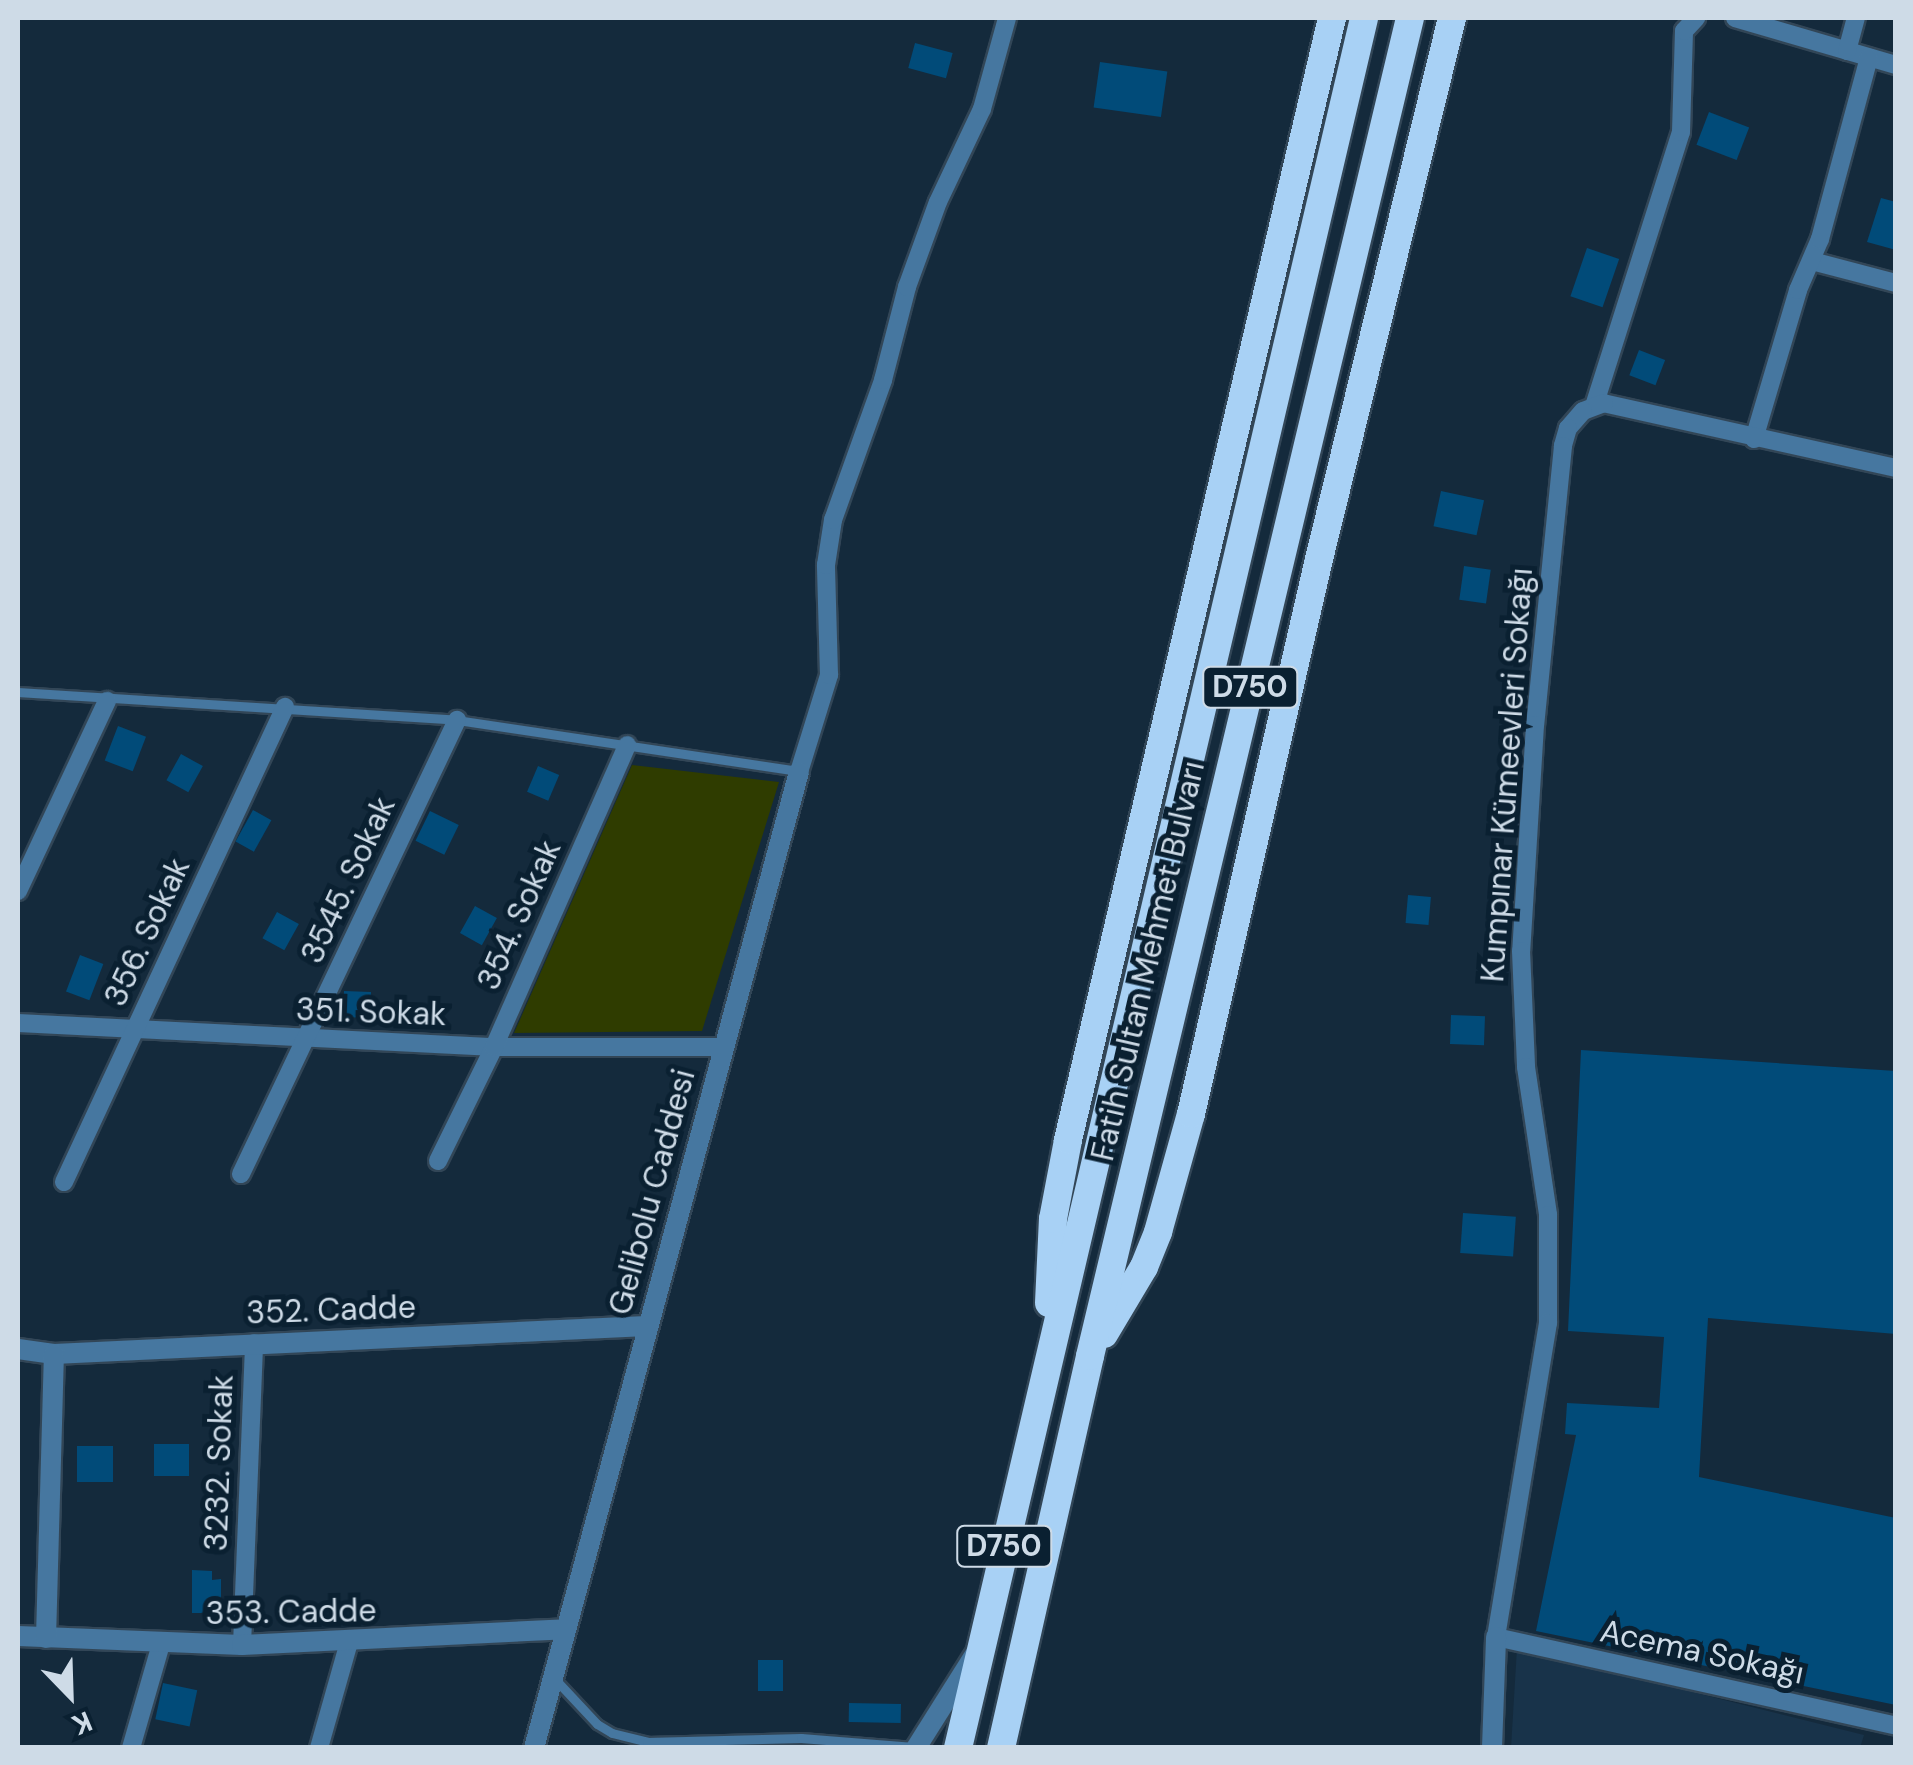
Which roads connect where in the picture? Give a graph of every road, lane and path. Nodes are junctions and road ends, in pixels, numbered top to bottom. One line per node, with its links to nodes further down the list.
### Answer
1 (1007, 18): 23 (street)
2 (1332, 18): 35 (highway)
3 (1364, 18): 35 (highway, Fatih Sultan Mehmet Bulvarı / D750)
4 (1410, 18): 38 (highway, Fatih Sultan Mehmet Bulvarı / D750)
5 (1452, 18): 38 (highway)
6 (1696, 18): 15 (street, Kumpınar Kümeevleri Sokağı)
7 (1735, 18): 9 (street)
8 (1856, 18): 10 (street)
9 (1773, 23): 10 (street)
10 (1848, 51): 11 (street)
11 (1869, 57): 12 (street); 13 (street)
12 (1896, 65)
13 (1812, 261): 14 (street); 16 (street)
14 (1896, 283)
15 (1595, 404): 16 (street); 42 (street, Kumpınar Kümeevleri Sokağı)
16 (1754, 438): 17 (street)
17 (1896, 468)
18 (18, 692): 19 (lane)
19 (107, 701): 20 (lane); 24 (street)
20 (285, 707): 21 (lane); 26 (street, 356. Sokak)
21 (457, 720): 22 (lane); 27 (street, 3545. Sokak)
22 (627, 745): 23 (lane); 28 (street, 354. Sokak)
23 (800, 772): 29 (street, Gelibolu Caddesi)
24 (18, 892)
25 (18, 1023): 26 (street, 351. Sokak)
26 (135, 1030): 27 (street, 351. Sokak); 32 (street, 356. Sokak)
27 (305, 1040): 28 (street, 351. Sokak); 31 (street, 3545. Sokak)
28 (494, 1047): 29 (street, 351. Sokak); 30 (street, 354. Sokak)
29 (722, 1048): 33 (street, Gelibolu Caddesi)
30 (438, 1161)
31 (241, 1174)
32 (64, 1182)
33 (646, 1326): 34 (street, 352. Cadde); 39 (street, Gelibolu Caddesi)
34 (254, 1343): 37 (street, 352. Cadde); 45 (street, 3232. Sokak)
35 (1050, 1345): 46 (highway, Fatih Sultan Mehmet Bulvarı / D750)
36 (18, 1349): 37 (street, 352. Cadde)
37 (54, 1354): 41 (street)
38 (1090, 1356): 54 (highway, Fatih Sultan Mehmet Bulvarı / D750)
39 (566, 1630): 43 (street, 353. Cadde); 47 (street, Gelibolu Caddesi)
40 (18, 1636): 41 (street, 353. Cadde)
41 (46, 1638): 44 (street, 353. Cadde)
42 (1496, 1638): 48 (street, Acema Sokağı); 55 (street)
43 (349, 1642): 45 (street, 353. Cadde); 50 (street)
44 (161, 1644): 45 (street, 353. Cadde); 49 (street)
45 (242, 1645)
46 (981, 1645): 52 (street); 53 (highway, Fatih Sultan Mehmet Bulvarı / D750)
47 (553, 1677): 51 (street, Gelibolu Caddesi); 52 (lane)
48 (1896, 1726)
49 (131, 1748)
50 (319, 1748)
51 (534, 1748)
52 (916, 1748)
53 (958, 1748)
54 (1002, 1748)
55 (1492, 1748)

